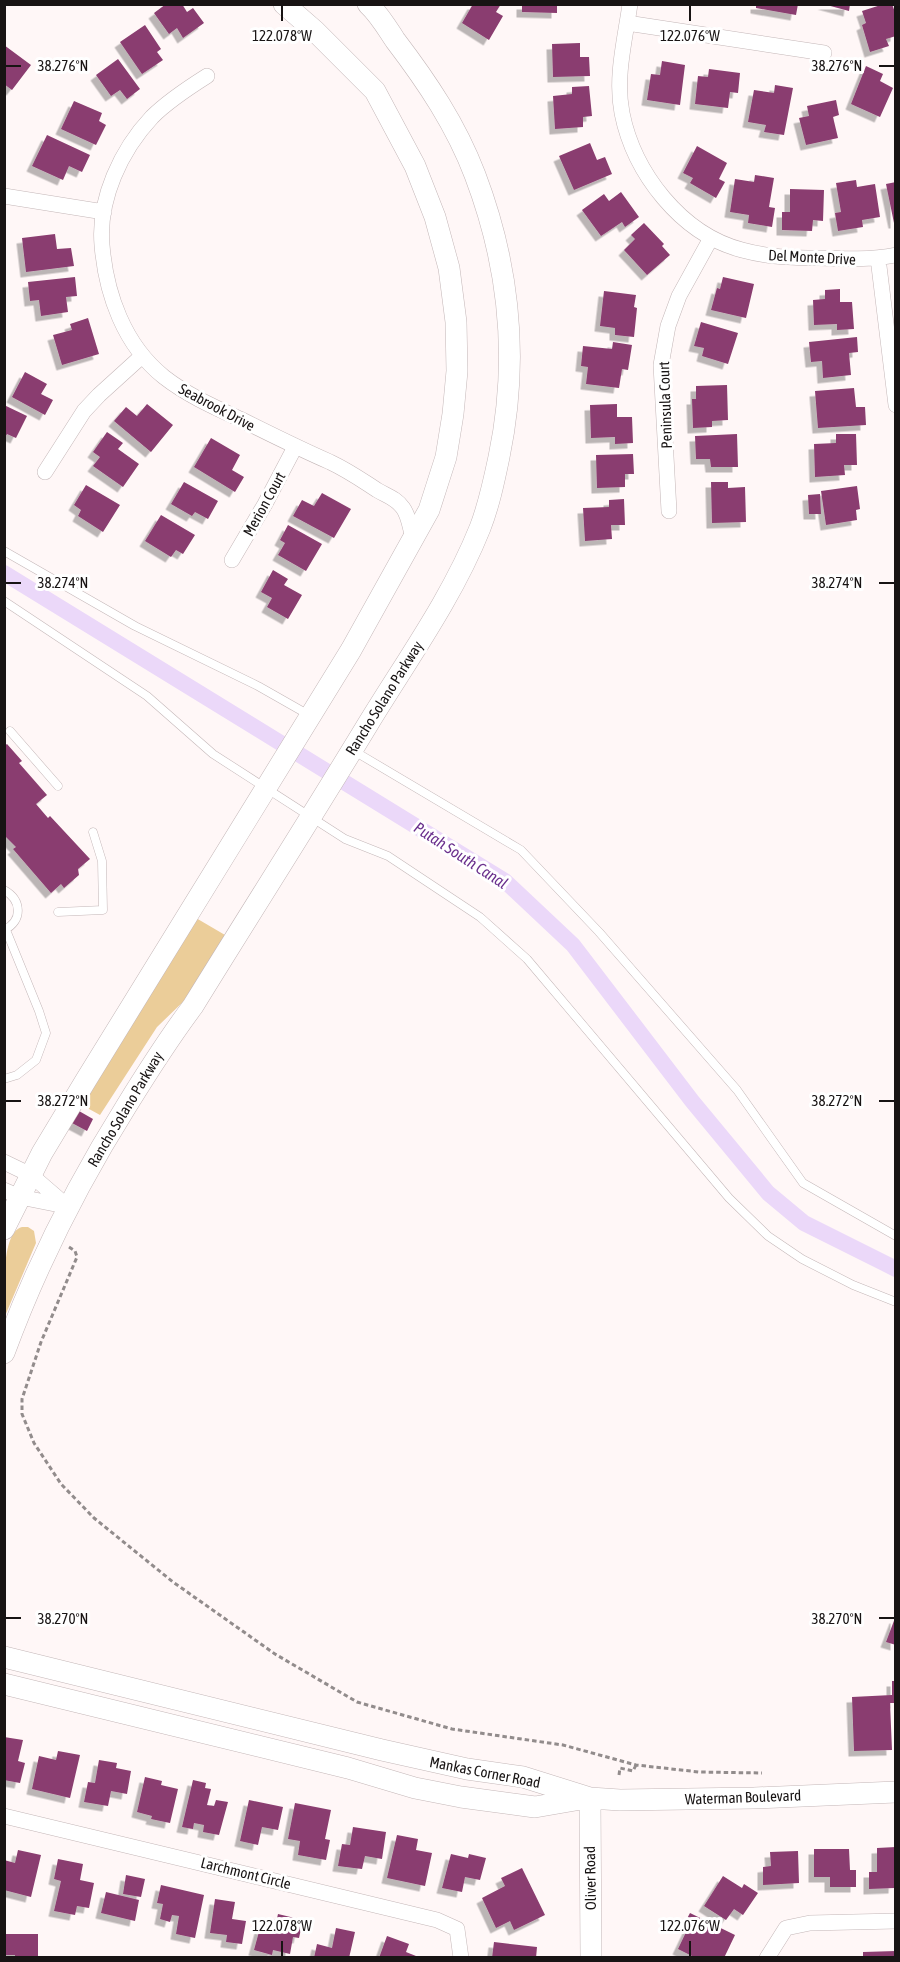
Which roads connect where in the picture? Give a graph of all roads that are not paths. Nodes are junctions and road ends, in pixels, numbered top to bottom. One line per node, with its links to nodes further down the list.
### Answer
1 (284, 4): 17 (street)
2 (368, 4): 23 (street, Rancho Solano Parkway)
3 (630, 4): 4 (street, Del Monte Drive)
4 (627, 23): 5 (street); 9 (street, Del Monte Drive)
5 (824, 53)
6 (207, 76): 8 (street, Seabrook Drive)
7 (4, 196): 8 (street)
8 (104, 212): 12 (street, Seabrook Drive)
9 (711, 238): 11 (street, Del Monte Drive); 16 (street, Peninsula Court)
10 (896, 255): 11 (street, Del Monte Drive)
11 (878, 258): 13 (street)
12 (142, 356): 14 (street, Seabrook Drive); 15 (street)
13 (896, 405)
14 (296, 447): 17 (street, Seabrook Drive); 19 (street, Merion Court)
15 (45, 472)
16 (669, 511)
17 (413, 538): 21 (street)
18 (4, 551): 21 (lane)
19 (232, 560)
20 (4, 601): 24 (lane)
21 (306, 723): 24 (street)
22 (10, 731): 25 (lane)
23 (351, 752): 26 (street, Rancho Solano Parkway); 37 (lane)
24 (269, 781): 26 (lane); 33 (street)
25 (58, 786)
26 (314, 811): 35 (street, Rancho Solano Parkway); 38 (lane)
27 (93, 832): 29 (lane)
28 (4, 890): 30 (lane)
29 (58, 912)
30 (5, 930): 31 (lane)
31 (4, 1079)
32 (4, 1162): 33 (street)
33 (31, 1175): 34 (street); 35 (street)
34 (12, 1193): 35 (street); 36 (street)
35 (68, 1207): 39 (street, Rancho Solano Parkway)
36 (4, 1229)
37 (896, 1236)
38 (896, 1302)
39 (4, 1353)
40 (4, 1657): 43 (street, Mankas Corner Road)
41 (4, 1684): 43 (street, Mankas Corner Road)
42 (896, 1792): 43 (street, Waterman Boulevard)
43 (590, 1798): 47 (street, Oliver Road)
44 (4, 1816): 46 (street, Larchmont Circle)
45 (896, 1921): 48 (street)
46 (461, 1958)
47 (591, 1958)
48 (767, 1958)

